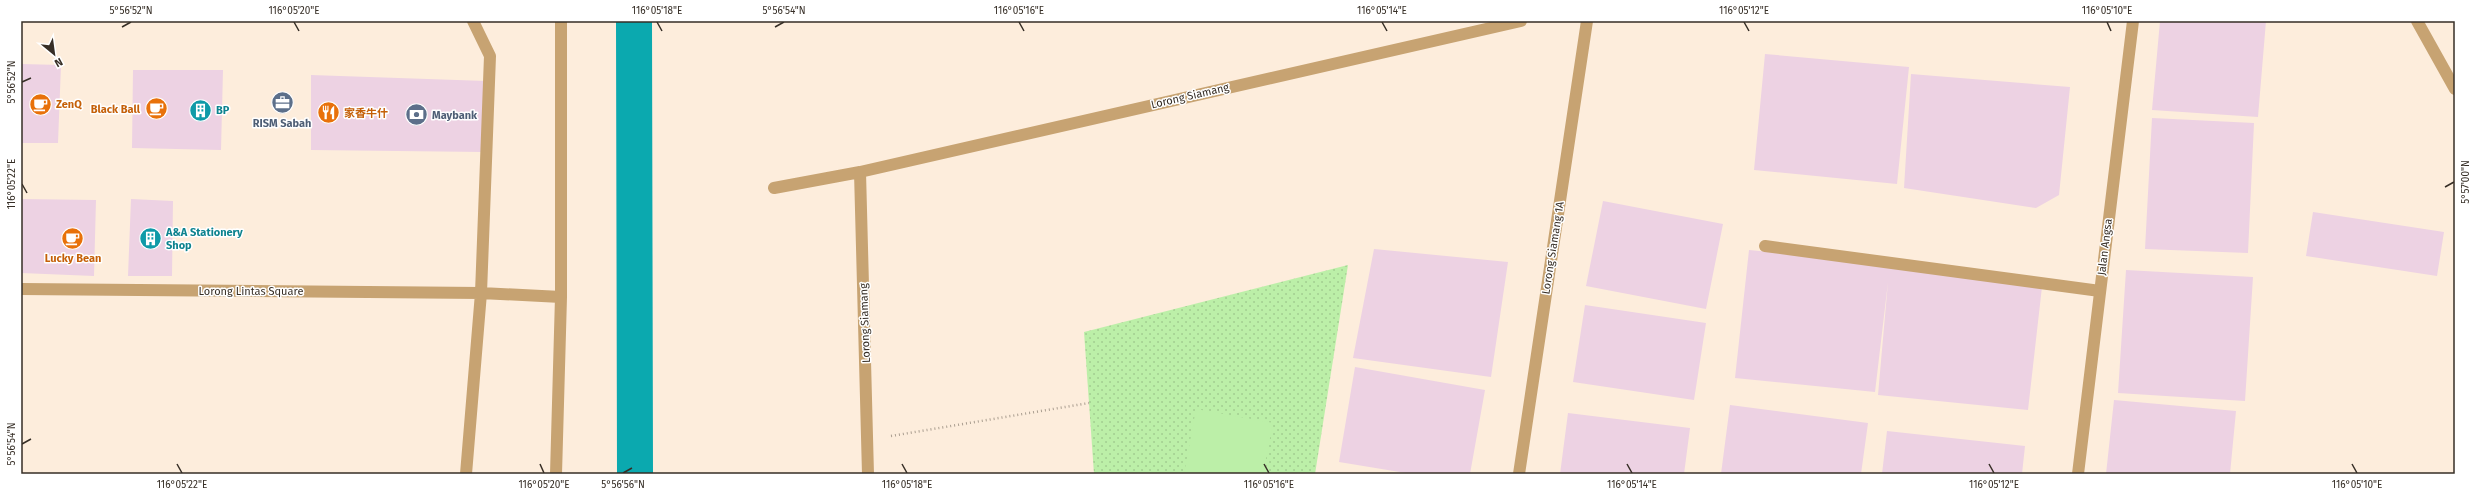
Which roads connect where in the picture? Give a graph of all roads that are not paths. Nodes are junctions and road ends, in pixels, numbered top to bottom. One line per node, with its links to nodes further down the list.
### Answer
1 (473, 21): 13 (street)
2 (1521, 21): 8 (street, Lorong Siamang)
3 (1587, 21): 18 (street, Lorong Siamang 1A)
4 (2133, 21): 12 (street, Jalan Angsa)
5 (2417, 21): 7 (street)
6 (559, 24): 14 (street)
7 (2455, 89)
8 (860, 172): 9 (street, Lorong Siamang); 17 (street, Lorong Siamang)
9 (774, 188)
10 (1765, 246): 12 (street)
11 (21, 289): 13 (street, Lorong Lintas Square)
12 (2100, 291): 19 (street, Jalan Angsa)
13 (481, 293): 14 (street, Lorong Lintas Square); 15 (street)
14 (561, 297): 16 (street)
15 (466, 474)
16 (556, 474)
17 (868, 474)
18 (1519, 474)
19 (2078, 474)

